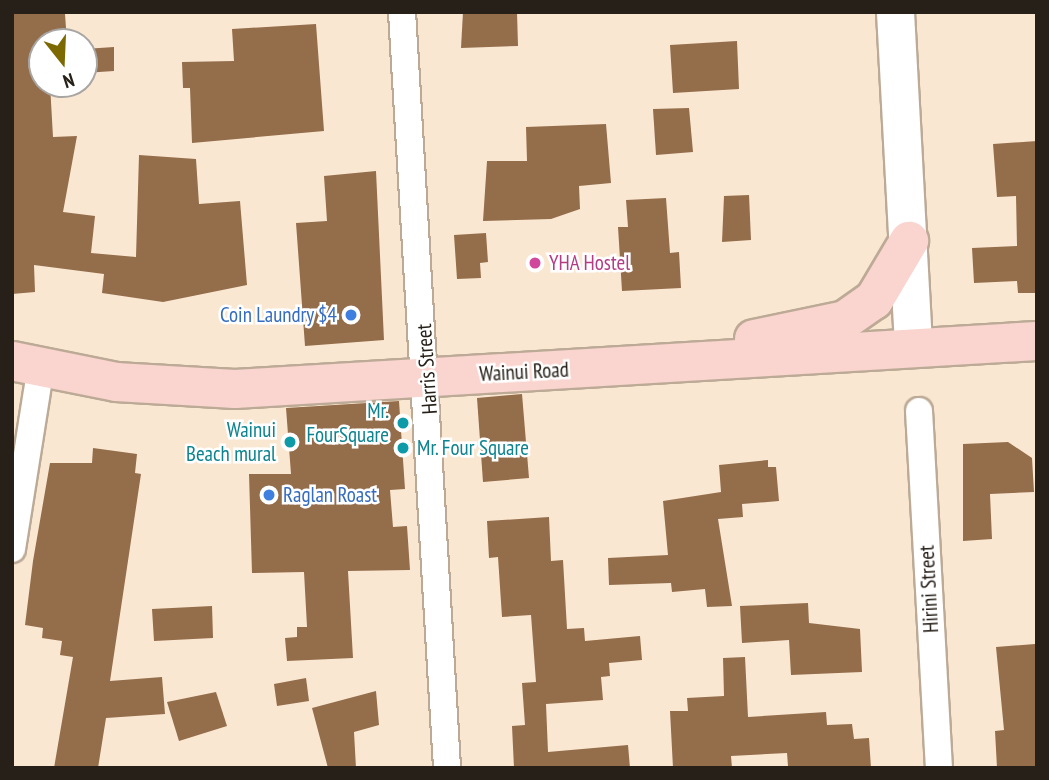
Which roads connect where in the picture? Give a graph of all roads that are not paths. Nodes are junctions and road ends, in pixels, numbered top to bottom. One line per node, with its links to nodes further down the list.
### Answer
1 (402, 12): 8 (street, Harris Street)
2 (895, 12): 3 (main road)
3 (909, 241): 5 (main road); 6 (main road)
4 (1037, 341): 5 (main road, Wainui Road)
5 (913, 345): 6 (main road, Wainui Road)
6 (700, 362): 8 (main road, Wainui Road)
7 (27, 364): 8 (main road, Wainui Road); 10 (street)
8 (427, 377): 11 (street, Harris Street)
9 (919, 411): 12 (street, Hirini Street)
10 (12, 549)
11 (447, 768)
12 (939, 768)

